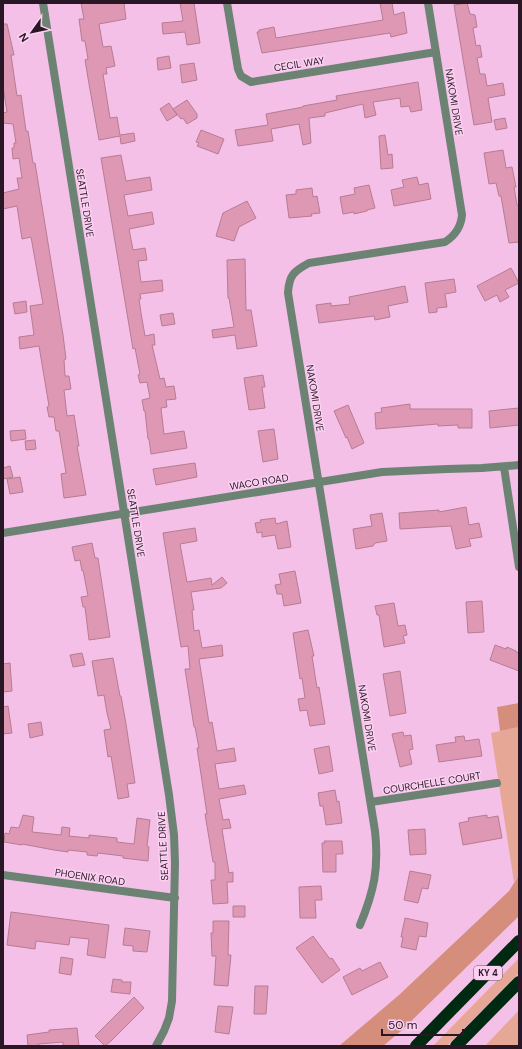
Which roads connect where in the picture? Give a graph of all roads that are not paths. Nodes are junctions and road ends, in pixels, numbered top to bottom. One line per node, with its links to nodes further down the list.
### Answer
1 (43, 3): 8 (street, SEATTLE DRIVE)
2 (227, 3): 4 (street, CECIL WAY)
3 (428, 3): 4 (street, NAKOMI DRIVE)
4 (436, 52): 7 (street, NAKOMI DRIVE)
5 (519, 465): 6 (street, WACO ROAD)
6 (504, 467): 7 (street, WACO ROAD); 10 (street)
7 (318, 482): 8 (street, WACO ROAD); 12 (street, NAKOMI DRIVE)
8 (124, 513): 9 (street, WACO ROAD); 14 (street, SEATTLE DRIVE)
9 (3, 533)
10 (519, 567)
11 (497, 783): 12 (street, COURCHELLE COURT)
12 (371, 802): 15 (street, NAKOMI DRIVE)
13 (3, 875): 14 (street, PHOENIX ROAD)
14 (175, 898): 20 (street, SEATTLE DRIVE)
15 (360, 925)
16 (519, 941): 18 (highway, KY 4)
17 (519, 982): 19 (highway, KY 4)
18 (457, 1004): 21 (highway); 22 (highway, KY 4)
19 (480, 1021): 23 (highway, KY 4); 24 (highway)
20 (156, 1046)
21 (407, 1046)
22 (416, 1046)
23 (456, 1046)
24 (460, 1046)

